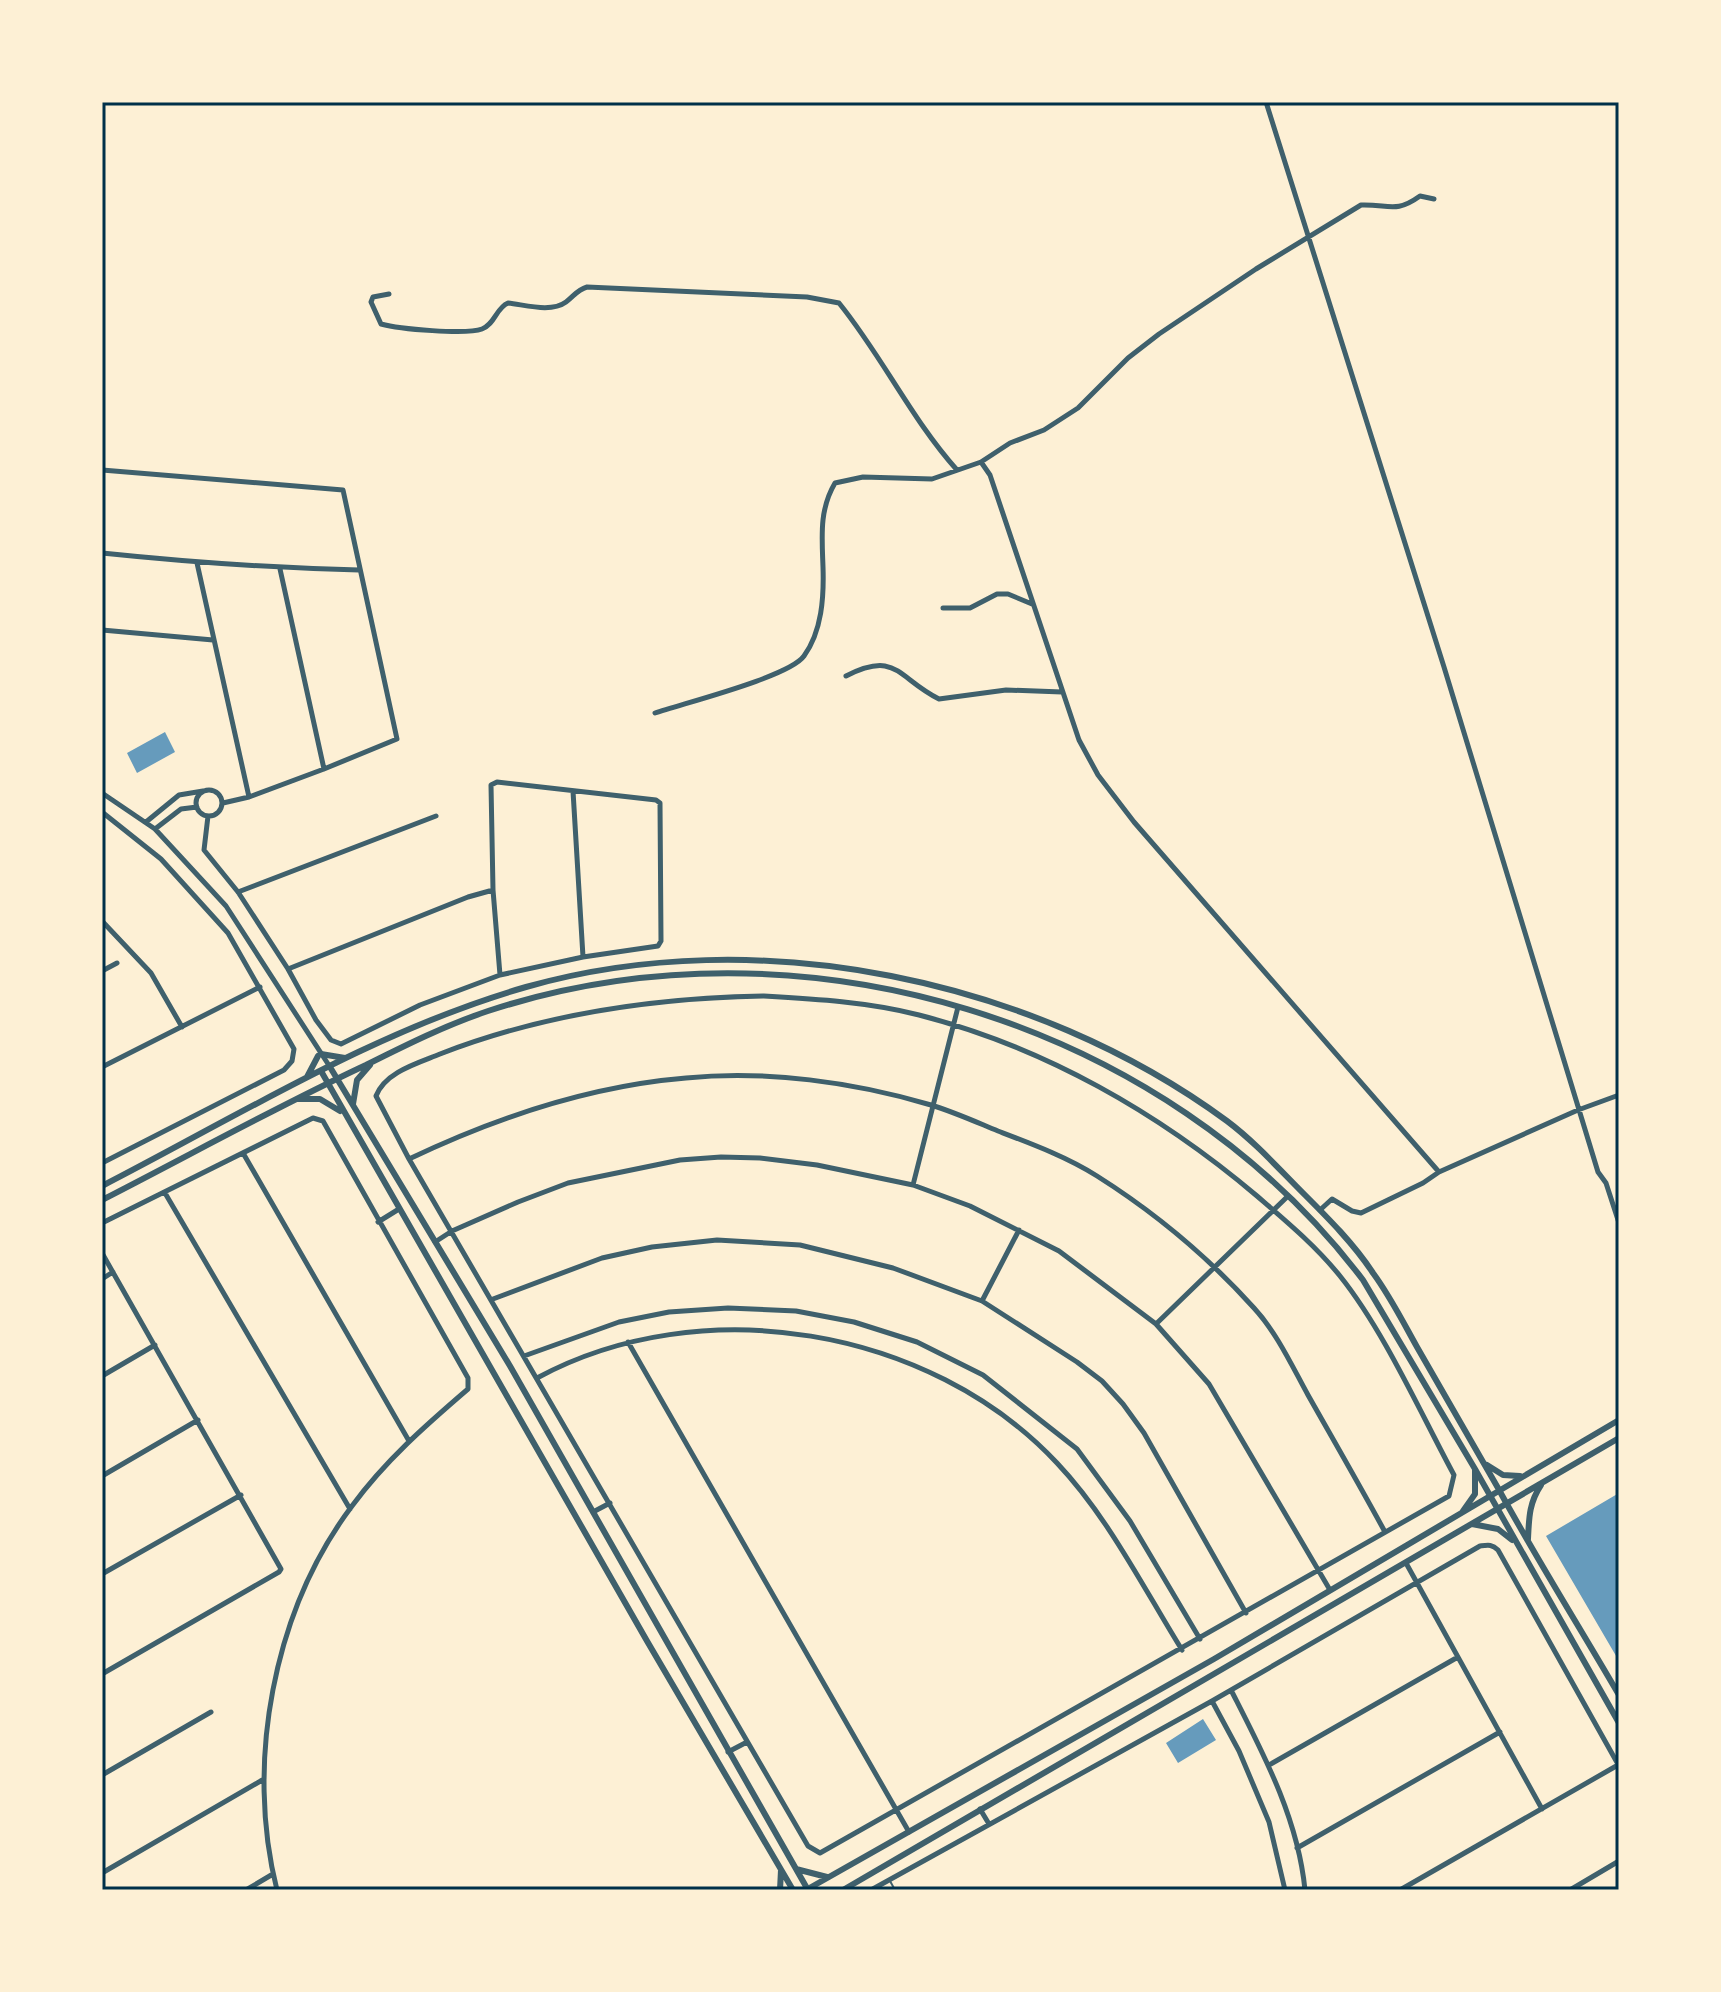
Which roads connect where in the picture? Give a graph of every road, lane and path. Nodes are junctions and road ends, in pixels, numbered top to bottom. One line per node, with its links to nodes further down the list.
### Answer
1 (1266, 102): 3 (street)
2 (1434, 199): 3 (street)
3 (1308, 237): 5 (street); 56 (street)
4 (389, 294): 7 (street)
5 (981, 462): 7 (street); 12 (street)
6 (102, 470): 11 (street)
7 (957, 470): 18 (street)
8 (102, 553): 9 (street)
9 (197, 563): 10 (street); 15 (street)
10 (280, 569): 11 (street); 19 (street)
11 (359, 570): 19 (street)
12 (1033, 604): 13 (street); 17 (street)
13 (943, 608)
14 (102, 630): 15 (street)
15 (213, 640): 23 (street)
16 (846, 676): 17 (street)
17 (1063, 692): 61 (street)
18 (655, 713)
19 (324, 769): 23 (street)
20 (203, 791): 24 (street); 25 (street); 29 (street)
21 (573, 791): 31 (street); 34 (street); 34 (street)
22 (102, 793): 29 (street)
23 (249, 797): 24 (street)
24 (223, 803): 27 (street)
25 (197, 807): 27 (street); 30 (street)
26 (102, 812): 39 (street)
27 (208, 816): 32 (street)
28 (436, 816): 32 (street)
29 (146, 822): 30 (street)
30 (155, 829): 43 (street)
31 (493, 890): 36 (street); 38 (street)
32 (238, 892): 36 (street)
33 (102, 921): 42 (street)
34 (583, 957): 38 (street)
35 (117, 963): 37 (street)
36 (288, 969): 38 (street)
37 (102, 971)
38 (500, 975)
39 (260, 987): 42 (street); 60 (street)
40 (958, 1006): 41 (street); 45 (street); 65 (street)
41 (954, 1026): 55 (street); 59 (street); 69 (street)
42 (182, 1027): 46 (street)
43 (319, 1052): 44 (street); 47 (street); 48 (street); 50 (street)
44 (350, 1058): 47 (street); 70 (street)
45 (376, 1060): 49 (street); 54 (street)
46 (102, 1067)
47 (330, 1067): 48 (street); 49 (street)
48 (321, 1071): 50 (street); 51 (street)
49 (337, 1078): 51 (street); 54 (street)
50 (305, 1080): 63 (street)
51 (327, 1083): 53 (street); 57 (street)
52 (1619, 1095): 56 (street)
53 (297, 1099): 57 (street); 66 (street)
54 (353, 1105): 76 (street)
55 (931, 1105): 59 (street); 62 (street); 78 (street)
56 (1578, 1110): 61 (street); 68 (street)
57 (346, 1116): 67 (street)
58 (243, 1153): 64 (street); 71 (street); 92 (street)
59 (409, 1159): 75 (street)
60 (102, 1163)
61 (1439, 1172): 70 (street)
62 (913, 1185): 74 (street); 75 (street)
63 (102, 1186)
64 (165, 1193): 72 (street); 103 (street)
65 (1289, 1196): 69 (street); 94 (street)
66 (102, 1200)
67 (399, 1209): 71 (street); 119 (street)
68 (1617, 1209): 73 (street)
69 (1273, 1210): 78 (street); 108 (street)
70 (1320, 1210): 93 (street)
71 (378, 1222): 92 (street)
72 (102, 1223)
73 (1619, 1223)
74 (1019, 1230): 82 (street); 83 (street)
75 (452, 1231): 76 (street); 81 (street)
76 (435, 1242): 105 (street)
77 (102, 1253): 79 (street)
78 (1214, 1267): 83 (street); 108 (street)
79 (113, 1272): 80 (street); 85 (street)
80 (102, 1279)
81 (493, 1299): 82 (street); 86 (street)
82 (982, 1301): 116 (street)
83 (1156, 1324): 112 (street)
84 (628, 1342): 88 (street); 120 (street); 139 (street)
85 (155, 1345): 87 (street); 89 (street)
86 (524, 1356): 88 (street); 118 (street)
87 (102, 1376)
88 (537, 1378): 101 (street)
89 (198, 1420): 96 (street); 99 (street)
90 (1619, 1420): 95 (street)
91 (1619, 1438): 97 (street)
92 (409, 1441): 103 (street)
93 (1484, 1463): 95 (street); 98 (street)
94 (1475, 1469): 100 (street); 106 (street)
95 (1534, 1471): 98 (street)
96 (102, 1476)
97 (1543, 1482): 102 (street); 109 (street)
98 (1499, 1492): 100 (street); 102 (street)
99 (241, 1495): 113 (street); 122 (street)
100 (1490, 1497): 104 (street); 106 (street)
101 (610, 1503): 105 (street); 130 (street)
102 (1506, 1503): 104 (street); 109 (street)
103 (350, 1509): 136 (street)
104 (1496, 1509): 107 (street); 110 (street)
105 (593, 1512): 117 (street)
106 (1457, 1516): 115 (street)
107 (1470, 1524): 110 (street); 111 (street)
108 (1385, 1532): 112 (street)
109 (1528, 1540): 124 (street)
110 (1517, 1546): 127 (street)
111 (1406, 1563): 114 (street); 131 (street)
112 (1320, 1572): 115 (street); 116 (street)
113 (102, 1574)
114 (1416, 1582): 121 (street); 123 (street); 134 (street)
115 (1330, 1590): 129 (street)
116 (1246, 1613): 118 (street)
117 (662, 1633): 119 (street); 132 (street)
118 (1200, 1639): 120 (street)
119 (647, 1641): 144 (street)
120 (1182, 1650): 139 (street)
121 (1458, 1657): 128 (street); 133 (street)
122 (102, 1674)
123 (1231, 1689): 125 (street); 133 (street)
124 (1619, 1695)
125 (1212, 1701): 140 (street); 158 (street)
126 (211, 1712): 135 (street)
127 (1619, 1723)
128 (1500, 1732): 138 (street); 142 (street)
129 (1086, 1733): 131 (street); 141 (street)
130 (747, 1742): 132 (street); 139 (street)
131 (1092, 1743): 137 (street)
132 (728, 1752): 145 (street)
133 (1269, 1765): 142 (street)
134 (1619, 1766): 138 (street)
135 (102, 1775)
136 (264, 1779): 146 (street); 147 (street)
137 (980, 1809): 140 (street); 155 (street)
138 (1542, 1809): 160 (street)
139 (897, 1812): 141 (street)
140 (989, 1824): 149 (street)
141 (909, 1832): 148 (street)
142 (1297, 1848): 159 (street)
143 (1619, 1861): 161 (street)
144 (781, 1869): 152 (street); 153 (street)
145 (796, 1869): 148 (street); 154 (street)
146 (102, 1873)
147 (273, 1874): 150 (street); 151 (street)
148 (828, 1877): 154 (street)
149 (889, 1879): 156 (street); 157 (lane)
150 (246, 1890)
151 (277, 1890)
152 (780, 1890)
153 (793, 1890)
154 (807, 1890)
155 (844, 1890)
156 (871, 1890)
157 (895, 1890)
158 (1285, 1890)
159 (1305, 1890)
160 (1400, 1890)
161 (1570, 1890)

